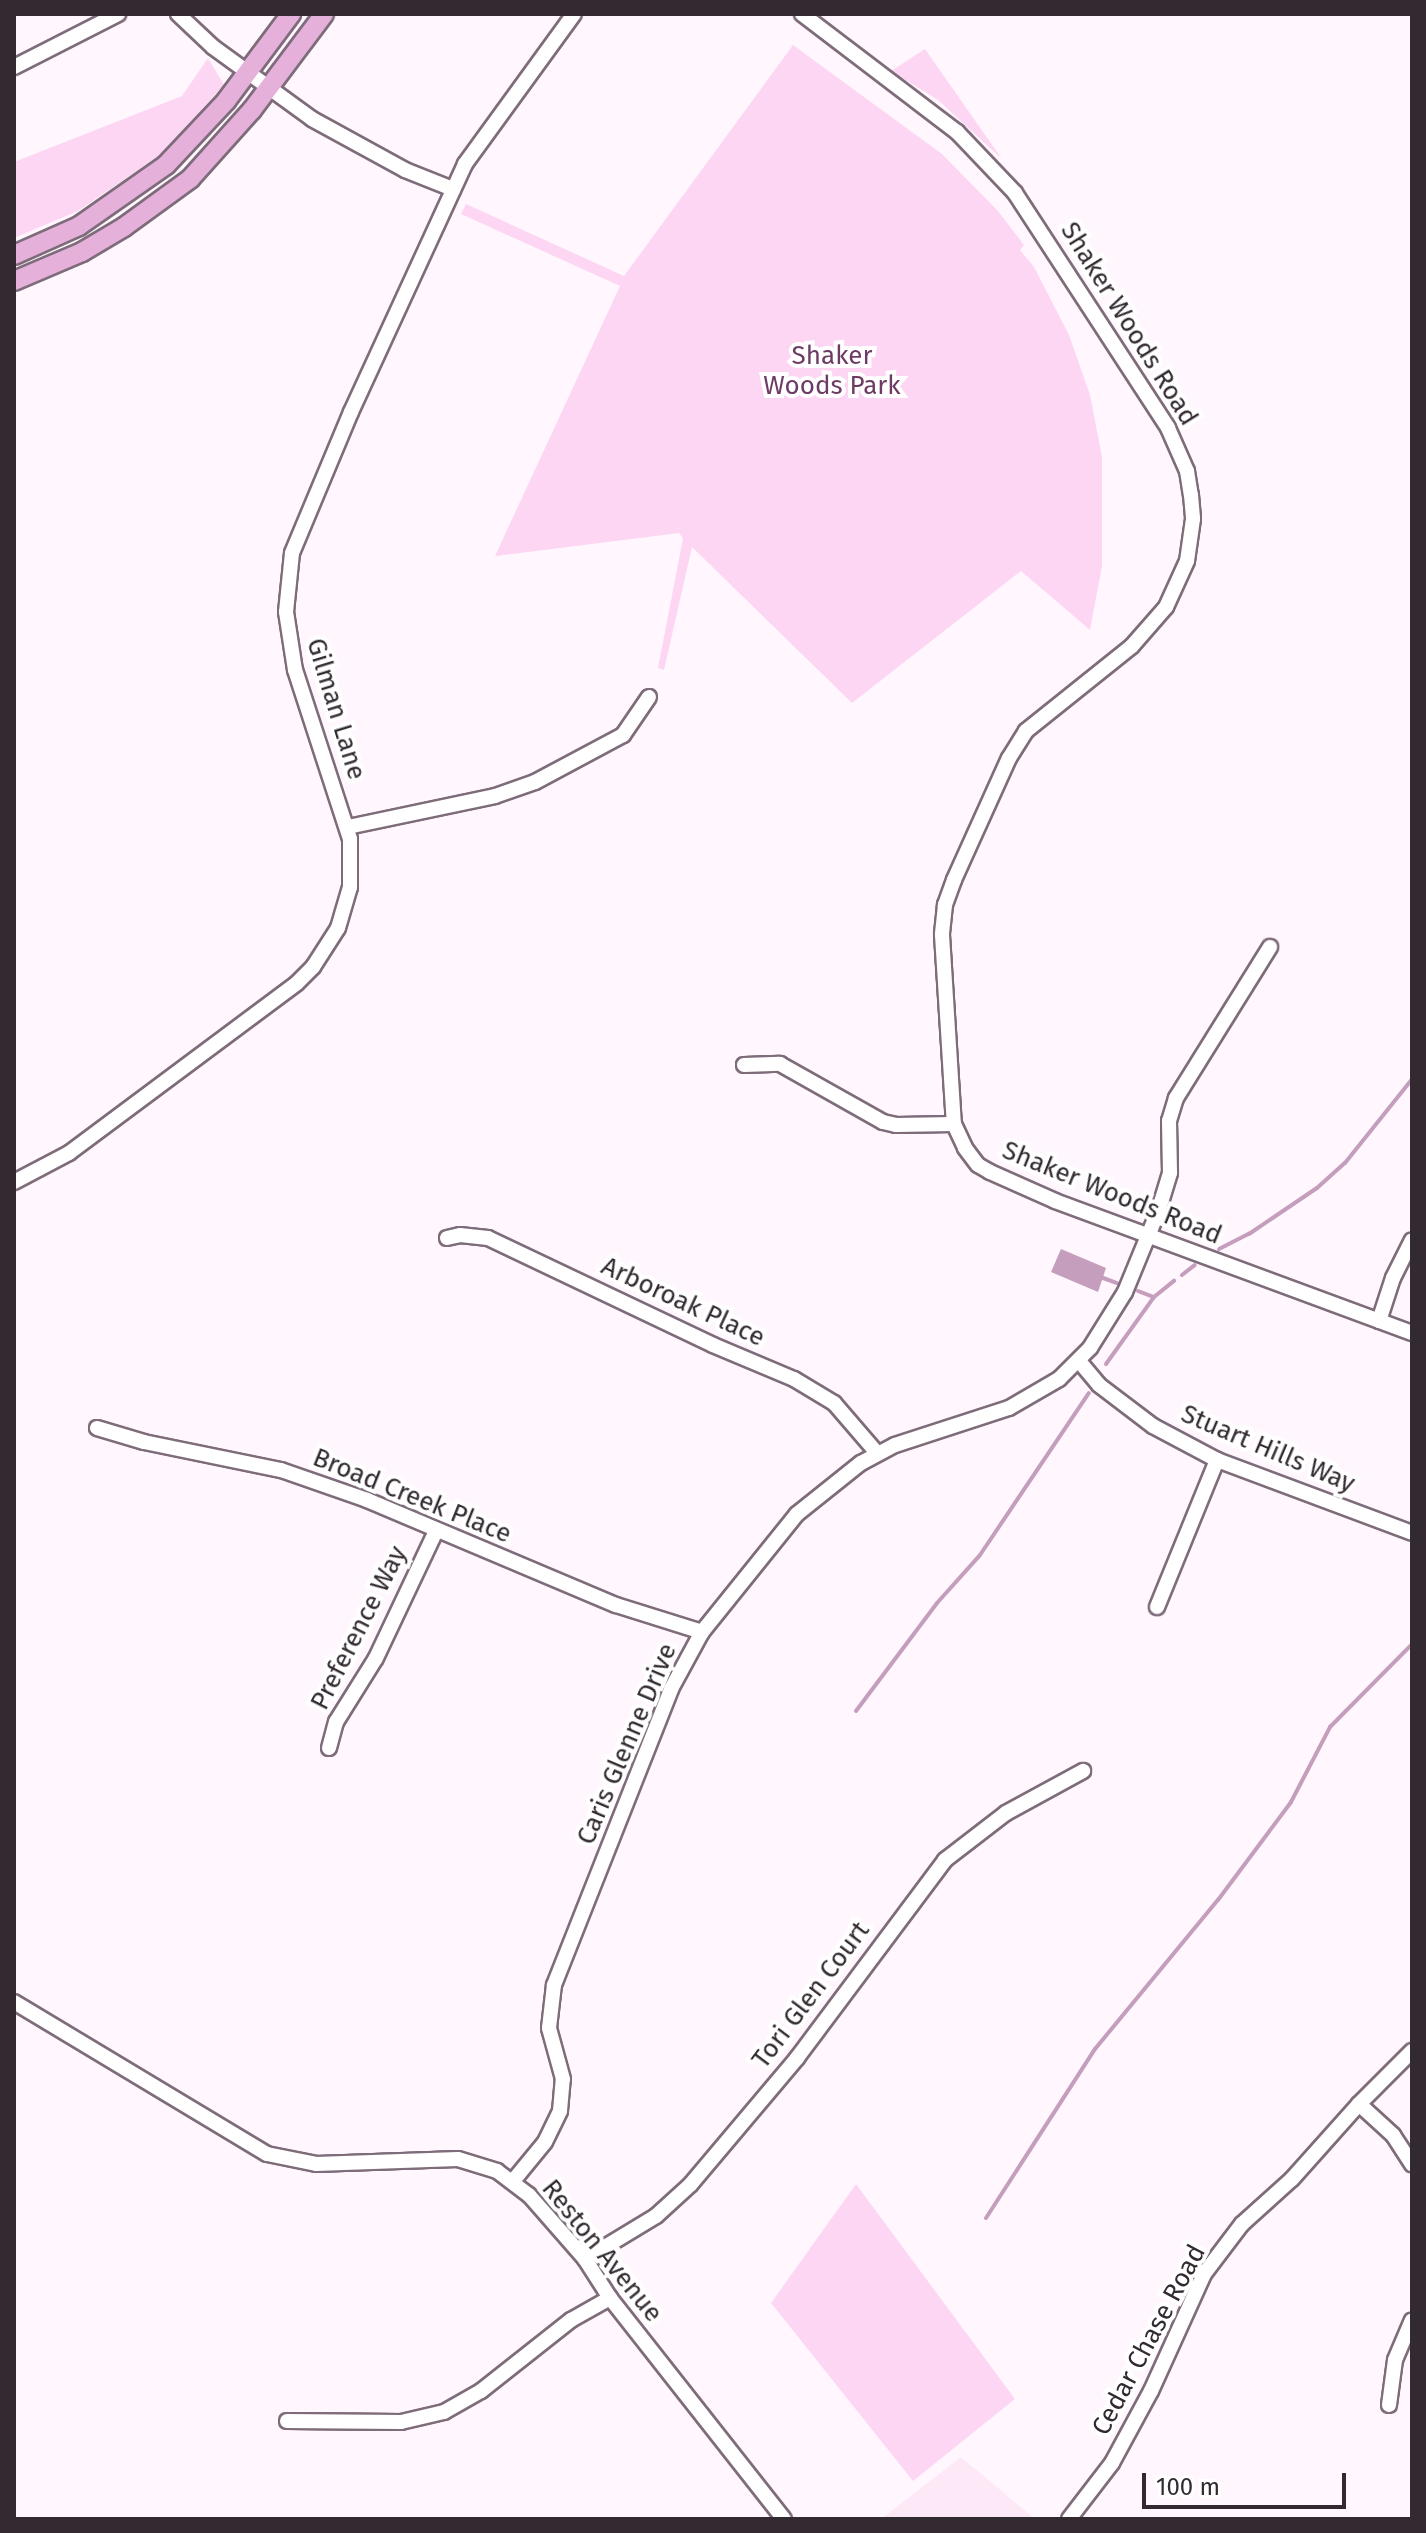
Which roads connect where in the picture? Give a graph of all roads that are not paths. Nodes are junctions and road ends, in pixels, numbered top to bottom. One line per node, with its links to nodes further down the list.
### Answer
1 (118, 14): 7 (street)
2 (178, 14): 8 (street)
3 (291, 14): 8 (main road)
4 (324, 14): 9 (main road)
5 (574, 14): 10 (street, Gilman Lane)
6 (802, 14): 17 (street, Shaker Woods Road)
7 (14, 67)
8 (247, 73): 9 (street); 11 (main road)
9 (268, 89): 10 (street); 12 (main road)
10 (453, 189): 14 (street, Gilman Lane)
11 (14, 255)
12 (14, 281)
13 (649, 697): 14 (street)
14 (348, 827): 18 (street, Gilman Lane)
15 (1270, 947): 19 (street, Caris Glenne Drive)
16 (744, 1065): 17 (street)
17 (954, 1124): 19 (street, Shaker Woods Road)
18 (14, 1182)
19 (1148, 1237): 22 (street, Shaker Woods Road); 24 (street, Caris Glenne Drive)
20 (447, 1238): 26 (street, Arboroak Place)
21 (1412, 1240): 22 (street)
22 (1379, 1321): 23 (street, Shaker Woods Road)
23 (1412, 1333)
24 (1079, 1361): 26 (street, Caris Glenne Drive); 27 (street, Stuart Hills Way)
25 (97, 1428): 28 (street, Broad Creek Place)
26 (877, 1453): 31 (street, Caris Glenne Drive)
27 (1217, 1460): 29 (street, Stuart Hills Way); 30 (street)
28 (436, 1531): 31 (street, Broad Creek Place); 32 (street, Preference Way)
29 (1412, 1533)
30 (1157, 1607)
31 (702, 1632): 38 (street, Caris Glenne Drive)
32 (329, 1748)
33 (1083, 1771): 39 (street, Tori Glen Court)
34 (14, 2002): 38 (street, Reston Avenue)
35 (1412, 2051): 36 (street, Cedar Chase Road)
36 (1359, 2104): 37 (street); 45 (street, Cedar Chase Road)
37 (1412, 2164)
38 (513, 2181): 39 (street, Reston Avenue)
39 (585, 2259): 40 (street, Reston Avenue)
40 (610, 2298): 43 (street); 44 (street, Reston Avenue)
41 (1412, 2320): 42 (street)
42 (1389, 2405)
43 (287, 2421)
44 (784, 2519)
45 (1069, 2519)

